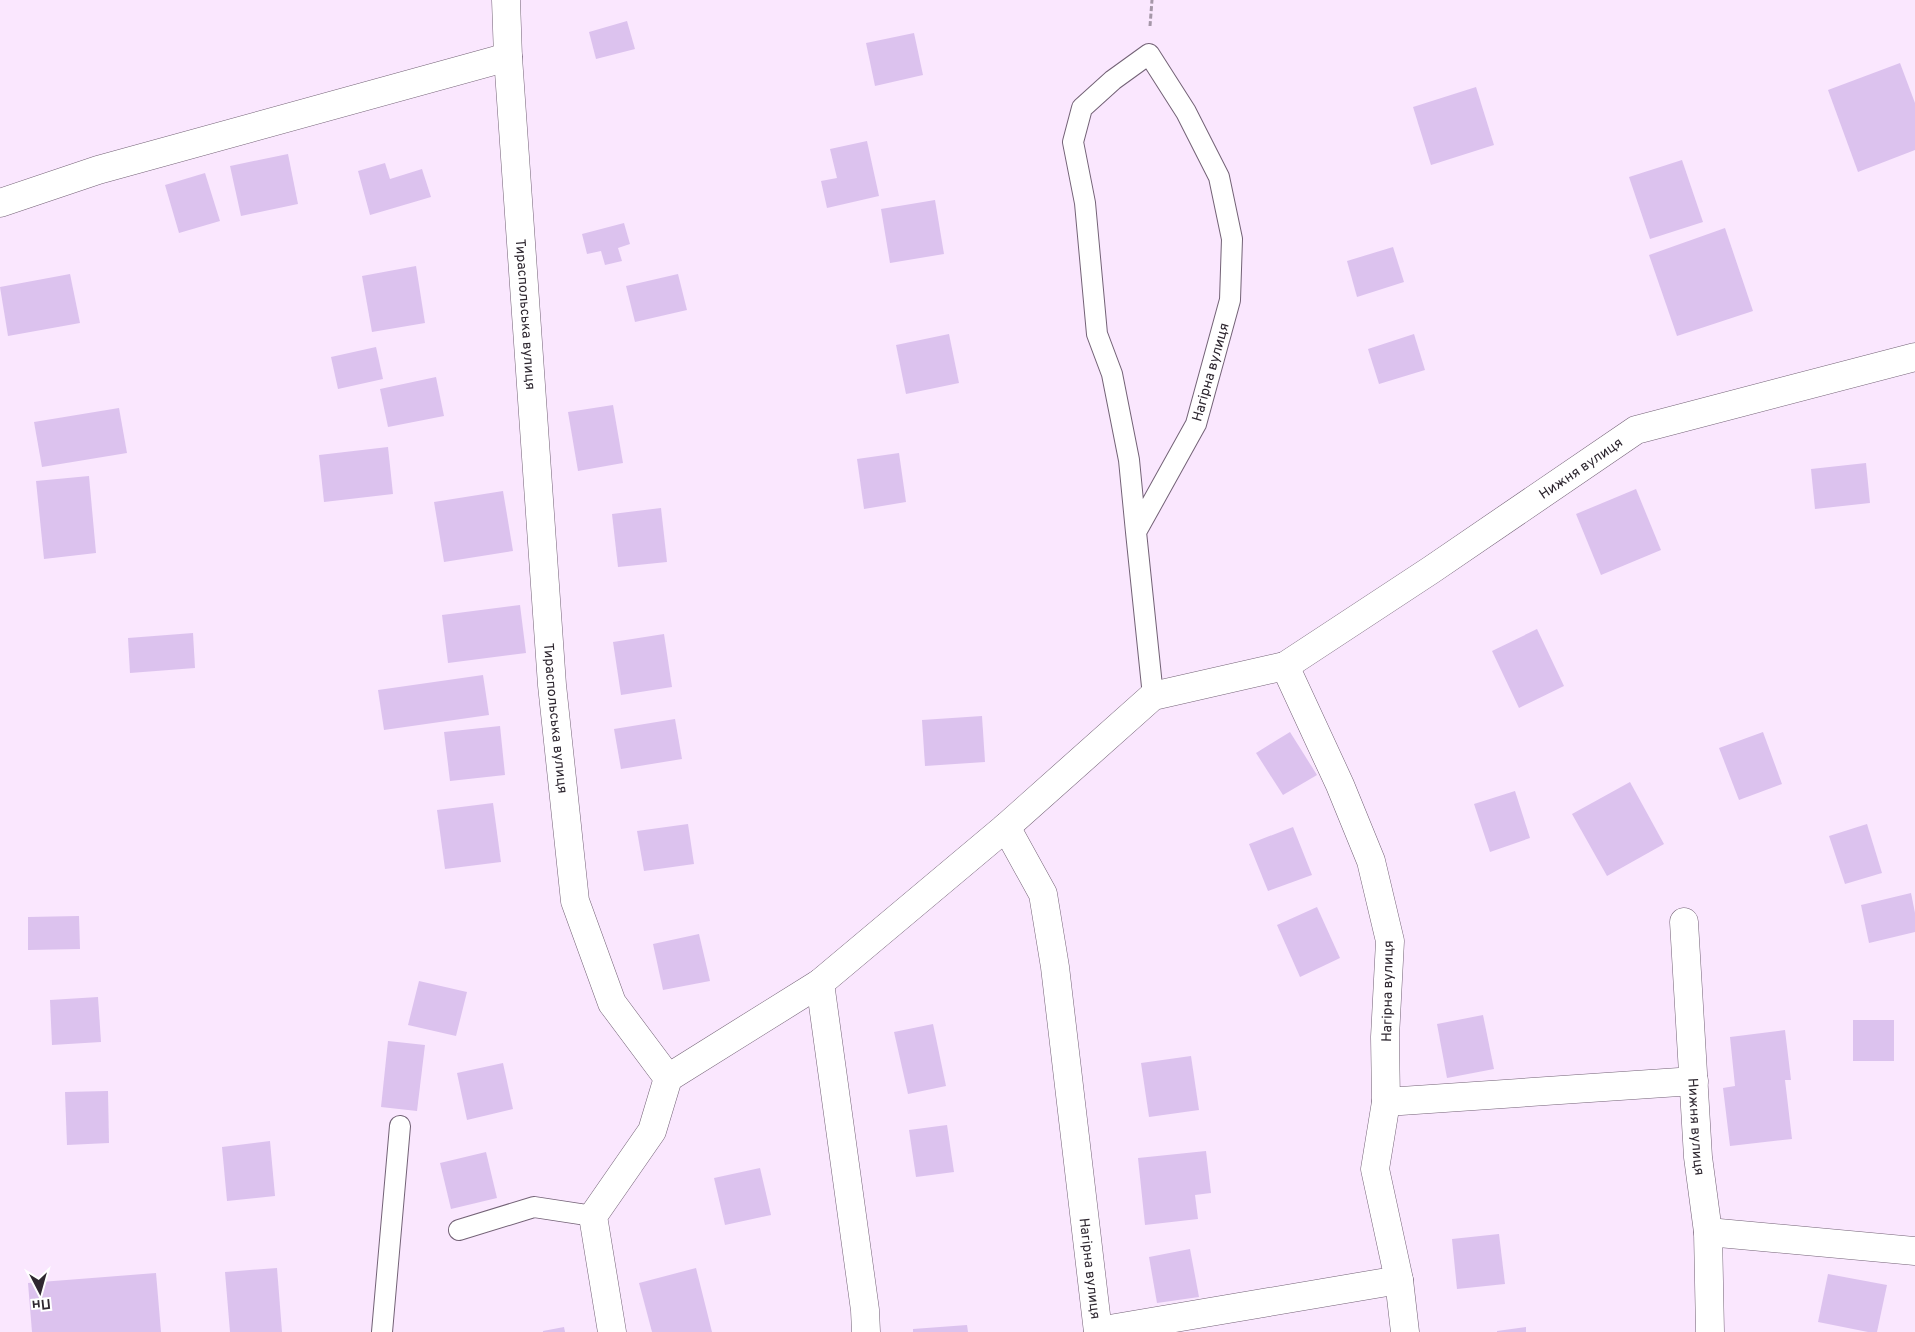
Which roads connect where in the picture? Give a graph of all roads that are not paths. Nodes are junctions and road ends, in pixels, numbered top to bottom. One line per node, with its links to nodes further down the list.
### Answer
1 (506, 0): 2 (street, Тираспольська вулиця)
2 (508, 57): 3 (street); 11 (street, Тираспольська вулиця)
3 (0, 203)
4 (1915, 357): 6 (street, Нижня вулиця)
5 (1136, 532): 5 (lane, Нагірна вулиця); 7 (lane)
6 (1285, 666): 7 (street); 13 (street, Нагірна вулиця)
7 (1153, 696): 8 (street)
8 (1006, 827): 10 (street); 20 (street, Нагірна вулиця)
9 (1684, 922): 12 (street, Нижня вулиця)
10 (820, 983): 11 (street); 23 (street)
11 (668, 1078): 15 (street)
12 (1694, 1081): 13 (street); 17 (street, Нижня вулиця)
13 (1386, 1102): 19 (street, Нагірна вулиця)
14 (400, 1126): 21 (lane)
15 (593, 1216): 16 (lane); 22 (street)
16 (459, 1230)
17 (1708, 1232): 18 (street); 25 (street, Нижня вулиця)
18 (1915, 1251)
19 (1399, 1280): 20 (street); 24 (street, Нагірна вулиця)
20 (1098, 1331)
21 (382, 1332)
22 (612, 1332)
23 (866, 1332)
24 (1406, 1332)
25 (1710, 1332)

